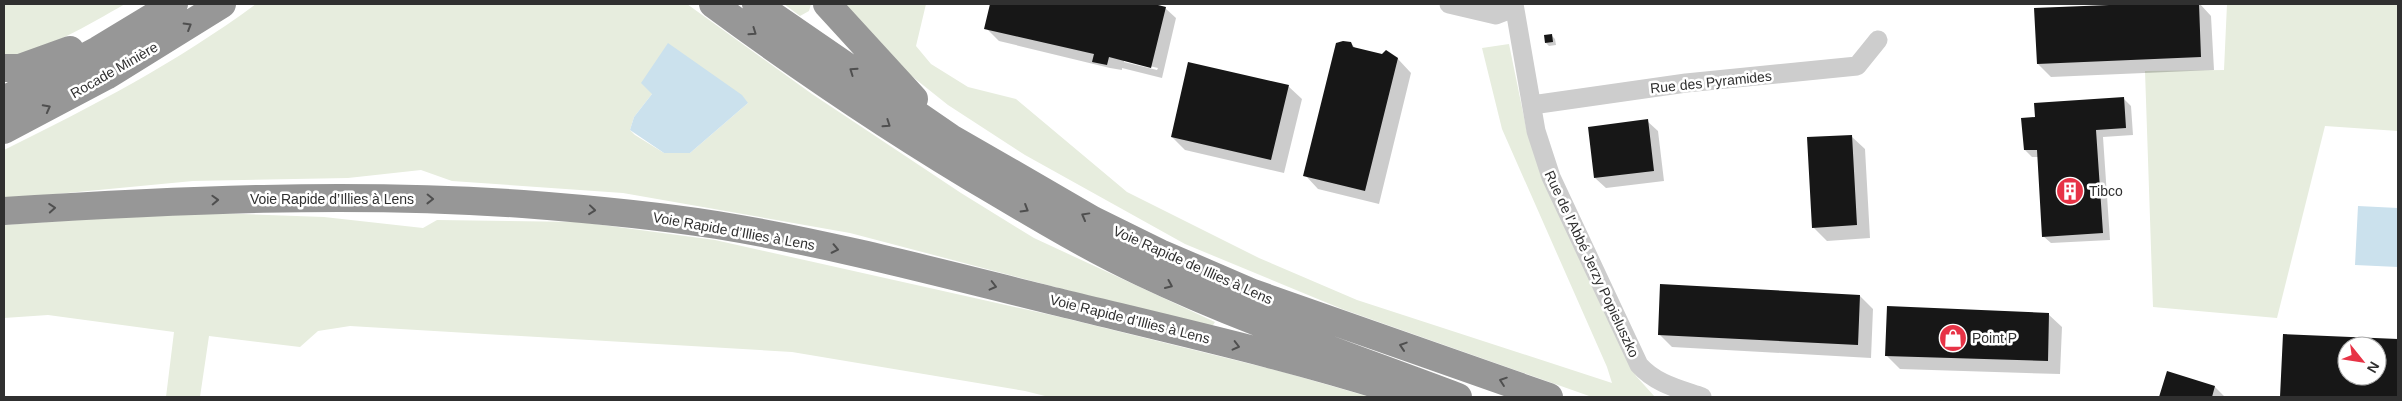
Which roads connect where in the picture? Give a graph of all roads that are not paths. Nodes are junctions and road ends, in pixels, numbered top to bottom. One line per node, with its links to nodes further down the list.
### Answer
1 (174, 4): 8 (highway, Rocade Minière)
2 (222, 4): 13 (highway, Rocade Minière, one-way to 2)
3 (713, 4): 17 (highway, one-way to 17)
4 (756, 4): 14 (highway, one-way to 4)
5 (827, 4): 14 (highway)
6 (1450, 4): 7 (street)
7 (1514, 6): 12 (street, Rue de l'Abbé Jerzy Popieluszko)
8 (146, 22): 10 (highway); 11 (highway, Rocade Minière)
9 (1878, 40): 12 (street, Rue des Pyramides)
10 (4, 68)
11 (4, 100)
12 (1532, 106): 19 (street, Rue de l'Abbé Jerzy Popieluszko)
13 (4, 130)
14 (951, 138): 18 (highway, Voie Rapide de Illies à Lens, one-way to 14)
15 (4, 211): 16 (highway, Voie Rapide d’Illies à Lens, one-way to 16)
16 (1417, 397)
17 (1458, 397)
18 (1549, 397)
19 (1702, 397)

